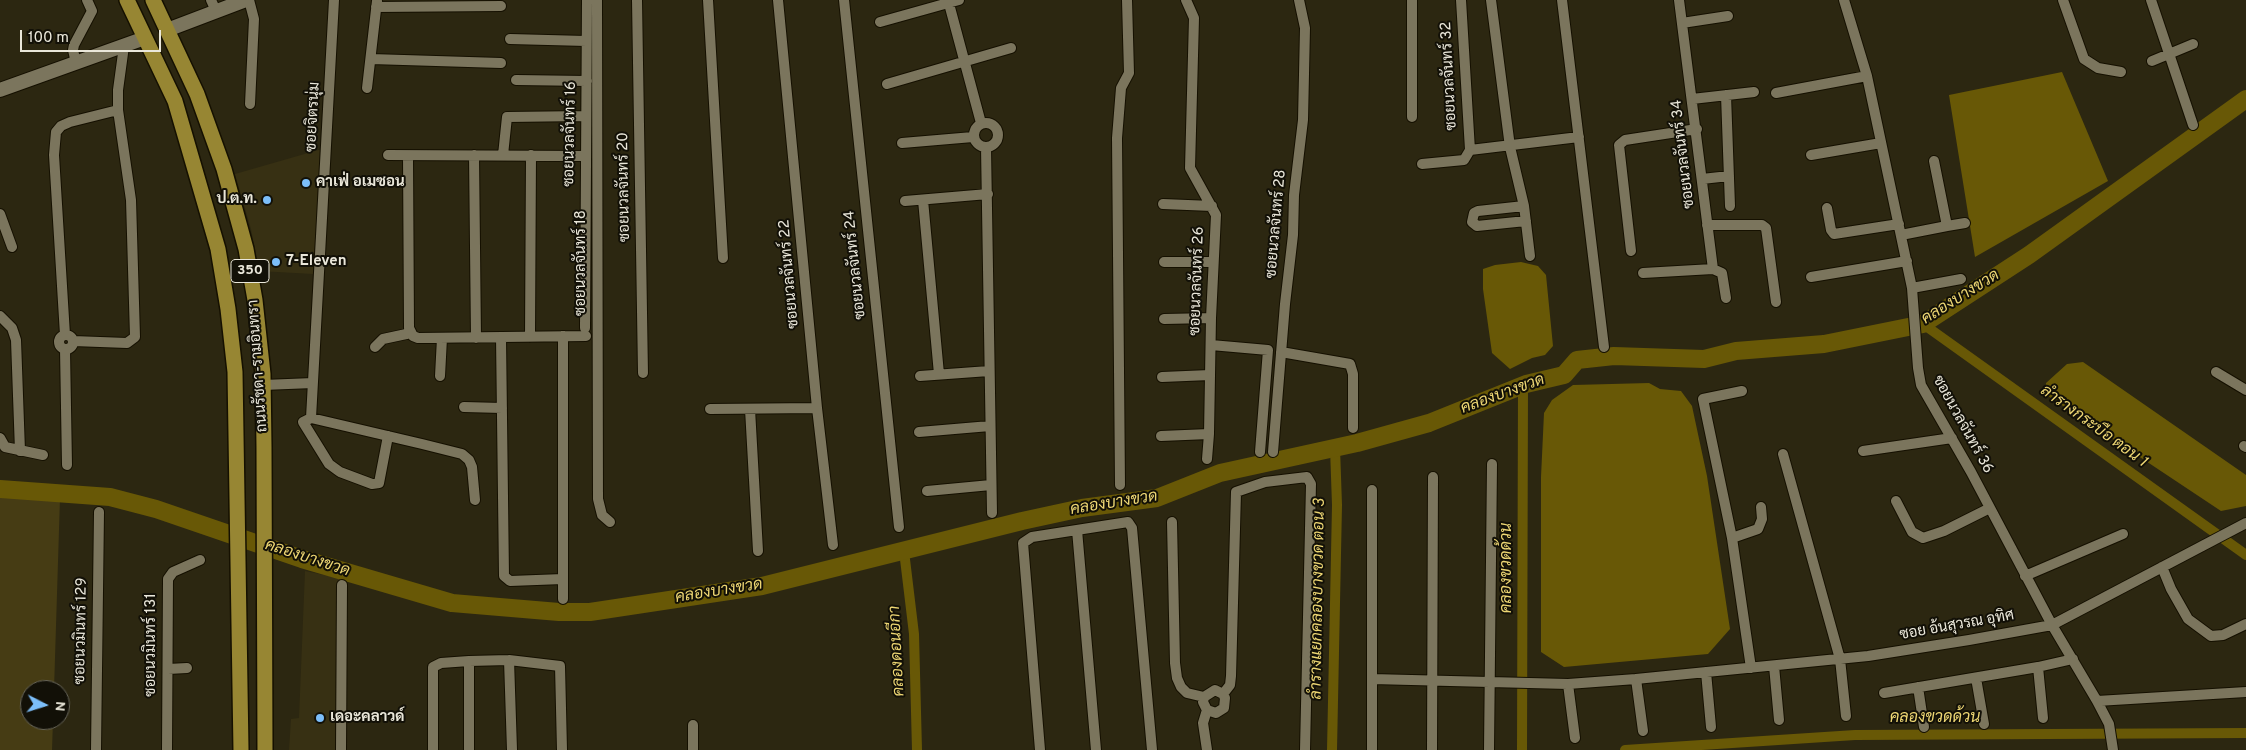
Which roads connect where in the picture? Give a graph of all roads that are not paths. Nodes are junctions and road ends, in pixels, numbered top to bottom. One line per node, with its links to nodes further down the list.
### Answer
1 (87, 0): 41 (street)
2 (127, 0): 31 (main road, ถนนรัชดา-รามอินทรา / 350)
3 (154, 0): 30 (main road, ถนนรัชดา-รามอินทรา / 350)
4 (248, 0): 25 (main road); 54 (street)
5 (334, 0): 131 (street, ซอยจิตรนุ่ม)
6 (587, 0): 33 (street, ซอยนวลจันทร์ 16)
7 (597, 0): 90 (street, ซอยนวลจันทร์ 18)
8 (637, 0): 124 (street, ซอยนวลจันทร์ 20)
9 (708, 0): 98 (street)
10 (778, 0): 137 (street, ซอยนวลจันทร์ 22)
11 (844, 0): 172 (street, ซอยนวลจันทร์ 24)
12 (1127, 0): 160 (street)
13 (1186, 0): 83 (street, ซอยนวลจันทร์ 26)
14 (1299, 0): 122 (street, ซอยนวลจันทร์ 28)
15 (1412, 0): 57 (street)
16 (1462, 0): 67 (street, ซอยนวลจันทร์ 32)
17 (1491, 0): 66 (street)
18 (1562, 0): 62 (street)
19 (1679, 0): 29 (street, ซอยนวลจันทร์ 34)
20 (1844, 0): 44 (street, ซอยนวลจันทร์ 36)
21 (2063, 0): 43 (street)
22 (2151, 0): 37 (street)
23 (952, 1): 28 (street); 40 (street)
24 (376, 3): 26 (street); 38 (street)
25 (214, 6): 30 (main road)
26 (501, 6)
27 (1728, 16): 29 (street)
28 (880, 22)
29 (1682, 23): 53 (street, ซอยนวลจันทร์ 34)
30 (167, 30): 132 (main road, ถนนรัชดา-รามอินทรา / 350)
31 (145, 38): 35 (main road); 220 (main road, ถนนรัชดา-รามอินทรา / 350)
32 (510, 39): 33 (street)
33 (586, 41): 46 (street, ซอยนวลจันทร์ 16)
34 (2193, 44): 37 (street)
35 (124, 46): 41 (main road); 55 (street)
36 (1011, 48): 40 (street)
37 (2169, 54): 39 (street); 59 (street)
38 (371, 59): 42 (street); 48 (street)
39 (2152, 61)
40 (964, 62): 47 (street); 58 (street)
41 (76, 63): 49 (main road)
42 (501, 63)
43 (2121, 72)
44 (1867, 76): 51 (street); 64 (street, ซอยนวลจันทร์ 36)
45 (516, 80): 46 (street)
46 (587, 81): 56 (street, ซอยนวลจันทร์ 16)
47 (887, 84)
48 (367, 88)
49 (0, 90)
50 (1754, 92): 52 (street)
51 (1776, 93)
52 (1726, 95): 53 (street); 77 (street)
53 (1692, 99): 60 (street, ซอยนวลจันทร์ 34)
54 (250, 104)
55 (118, 110): 115 (street); 115 (street)
56 (586, 116): 70 (street); 74 (street, ซอยนวลจันทร์ 16)
57 (1412, 117)
58 (981, 124): 61 (street); 65 (street)
59 (2192, 125)
60 (1697, 129): 78 (street, ซอยนวลจันทร์ 34); 96 (street)
61 (973, 137): 63 (street); 65 (street)
62 (1579, 137): 66 (street); 121 (street)
63 (902, 143)
64 (1881, 143): 72 (street); 94 (street, ซอยนวลจันทร์ 36)
65 (986, 147): 79 (street)
66 (1510, 147): 67 (street); 84 (street)
67 (1470, 150): 76 (street)
68 (388, 155): 73 (street)
69 (474, 155): 70 (street); 73 (street); 117 (street)
70 (503, 155): 71 (street)
71 (531, 155): 74 (street); 114 (street)
72 (1811, 155)
73 (408, 156): 112 (street)
74 (585, 156): 89 (street, ซอยนวลจันทร์ 16)
75 (1934, 161): 93 (street)
76 (1422, 164)
77 (1729, 176): 78 (street); 85 (street)
78 (1702, 179): 92 (street, ซอยนวลจันทร์ 34)
79 (988, 194): 80 (street); 123 (street)
80 (922, 200): 81 (street); 126 (street)
81 (905, 201)
82 (1163, 204): 83 (street)
83 (1212, 206): 101 (street, ซอยนวลจันทร์ 26)
84 (1524, 206): 88 (street); 88 (street)
85 (1730, 206)
86 (1827, 208): 94 (street)
87 (0, 214): 95 (street)
88 (1526, 221): 97 (street)
89 (585, 222): 90 (street); 113 (street, ซอยนวลจันทร์ 16)
90 (596, 222): 169 (street, ซอยนวลจันทร์ 18)
91 (1965, 223): 93 (street)
92 (1707, 226): 102 (street, ซอยนวลจันทร์ 34); 108 (street)
93 (1946, 226): 94 (street)
94 (1900, 230): 99 (street, ซอยนวลจันทร์ 36)
95 (12, 247)
96 (1631, 251)
97 (1530, 256)
98 (723, 258)
99 (1907, 261): 104 (street); 106 (street, ซอยนวลจันทร์ 36)
100 (1164, 262): 101 (street)
101 (1213, 262): 110 (street, ซอยนวลจันทร์ 26)
102 (1713, 269): 103 (street); 107 (street, ซอยนวลจันทร์ 34)
103 (1643, 273)
104 (1811, 277)
105 (1961, 279): 106 (street)
106 (1912, 288): 147 (street, ซอยนวลจันทร์ 36)
107 (1726, 298)
108 (1776, 302)
109 (0, 316): 149 (street)
110 (1210, 318): 111 (street); 119 (street, ซอยนวลจันทร์ 26)
111 (1164, 319)
112 (411, 333): 116 (street); 120 (street)
113 (562, 336): 114 (street); 181 (street)
114 (530, 337): 118 (street)
115 (69, 338): 157 (street)
116 (442, 338): 117 (street); 128 (street)
117 (476, 338): 118 (street)
118 (501, 338): 136 (street)
119 (1211, 345): 127 (street, ซอยนวลจันทร์ 26); 151 (street)
120 (375, 347)
121 (1604, 347)
122 (1281, 352): 142 (street); 152 (street, ซอยนวลจันทร์ 28)
123 (989, 371): 126 (street); 141 (street)
124 (643, 372)
125 (2216, 372): 133 (street)
126 (939, 374): 129 (street)
127 (1210, 375): 130 (street); 144 (street, ซอยนวลจันทร์ 26)
128 (440, 376)
129 (920, 376)
130 (1162, 377)
131 (313, 382): 132 (street); 140 (street, ซอยจิตรนุ่ม)
132 (263, 385): 221 (main road, ถนนรัชดา-รามอินทรา / 350)
133 (2246, 390)
134 (1742, 391): 175 (street)
135 (464, 407): 136 (street)
136 (502, 408): 181 (street)
137 (817, 408): 139 (street); 176 (street, ซอยนวลจันทร์ 22)
138 (710, 409): 139 (street)
139 (750, 409): 177 (street)
140 (311, 418): 145 (street); 145 (street, ซอยจิตรนุ่ม)
141 (990, 426): 143 (street); 159 (street)
142 (1353, 428)
143 (919, 432)
144 (1209, 434): 146 (street); 155 (street, ซอยนวลจันทร์ 26)
145 (388, 436): 163 (street)
146 (1161, 436)
147 (1952, 438): 150 (street); 166 (street, ซอยนวลจันทร์ 36)
148 (2, 445): 149 (street)
149 (20, 451): 154 (street)
150 (1863, 451)
151 (1260, 452)
152 (1273, 452)
153 (1783, 454): 186 (street)
154 (43, 455)
155 (1207, 459)
156 (1492, 464): 200 (street)
157 (67, 465)
158 (1433, 477): 199 (street)
159 (992, 485): 162 (street); 168 (street)
160 (1120, 485)
161 (1372, 490): 197 (street)
162 (927, 491)
163 (475, 500)
164 (1896, 501): 166 (street)
165 (1761, 507): 175 (street)
166 (1990, 508): 180 (street, ซอยนวลจันทร์ 36)
167 (99, 512): 218 (street, ซอยนวมินทร์ 129)
168 (992, 513)
169 (610, 522)
170 (1172, 522): 206 (street)
171 (2246, 523): 179 (street, ซอย อ้นสุวรณ อุทิศ)
172 (899, 527)
173 (1076, 530): 228 (street); 229 (street); 230 (street)
174 (2123, 534): 180 (street)
175 (1732, 538): 193 (street)
176 (833, 546)
177 (758, 551)
178 (200, 560): 194 (street, ซอยนวมินทร์ 131)
179 (2162, 567): 184 (street); 185 (street, ซอย อ้นสุวรณ อุทิศ)
180 (2025, 576): 185 (street, ซอยนวลจันทร์ 36)
181 (563, 579): 183 (street)
182 (342, 585): 222 (street)
183 (563, 599)
184 (2246, 624)
185 (2052, 625): 186 (street, ซอย อ้นสุวรณ อุทิศ); 187 (street, ซอยนวลจันทร์ 36)
186 (1840, 659): 190 (street, ซอย อ้นสุวรณ อุทิศ); 209 (street)
187 (2073, 659): 191 (street); 207 (street, ซอยนวลจันทร์ 36)
188 (509, 660): 189 (street); 225 (street); 226 (street)
189 (469, 661): 223 (street); 224 (street)
190 (1774, 666): 193 (street, ซอย อ้นสุวรณ อุทิศ); 211 (street)
191 (2038, 667): 196 (street); 210 (street)
192 (187, 668): 194 (street)
193 (1751, 668): 195 (street, ซอย อ้นสุวรณ อุทิศ)
194 (168, 669): 219 (street, ซอยนวมินทร์ 131)
195 (1706, 672): 198 (street, ซอย อ้นสุวรณ อุทิศ); 214 (street)
196 (1976, 678): 202 (street); 212 (street)
197 (1372, 679): 199 (street, ซอย อ้นสุวรณ อุทิศ); 233 (street)
198 (1636, 679): 201 (street, ซอย อ้นสุวรณ อุทิศ); 216 (street)
199 (1432, 681): 200 (street, ซอย อ้นสุวรณ อุทิศ); 234 (street)
200 (1491, 682): 201 (street, ซอย อ้นสุวรณ อุทิศ); 235 (street)
201 (1568, 684): 217 (street)
202 (1918, 687): 204 (street); 215 (street)
203 (2246, 692): 207 (street)
204 (1884, 693)
205 (1223, 694): 206 (street); 208 (street); 232 (street)
206 (1204, 697): 208 (street)
207 (2097, 701): 236 (street, ซอยนวลจันทร์ 36)
208 (1207, 710): 231 (street)
209 (1846, 716)
210 (2043, 718)
211 (1779, 720)
212 (1984, 724)
213 (693, 725): 227 (street)
214 (1712, 727)
215 (1924, 727)
216 (1643, 731)
217 (1575, 738)
218 (96, 750)
219 (167, 750)
220 (241, 750)
221 (265, 750)
222 (340, 750)
223 (433, 750)
224 (470, 750)
225 (512, 750)
226 (562, 750)
227 (692, 750)
228 (1040, 750)
229 (1096, 750)
230 (1152, 750)
231 (1206, 750)
232 (1305, 750)
233 (1372, 750)
234 (1432, 750)
235 (1489, 750)
236 (2113, 750)

